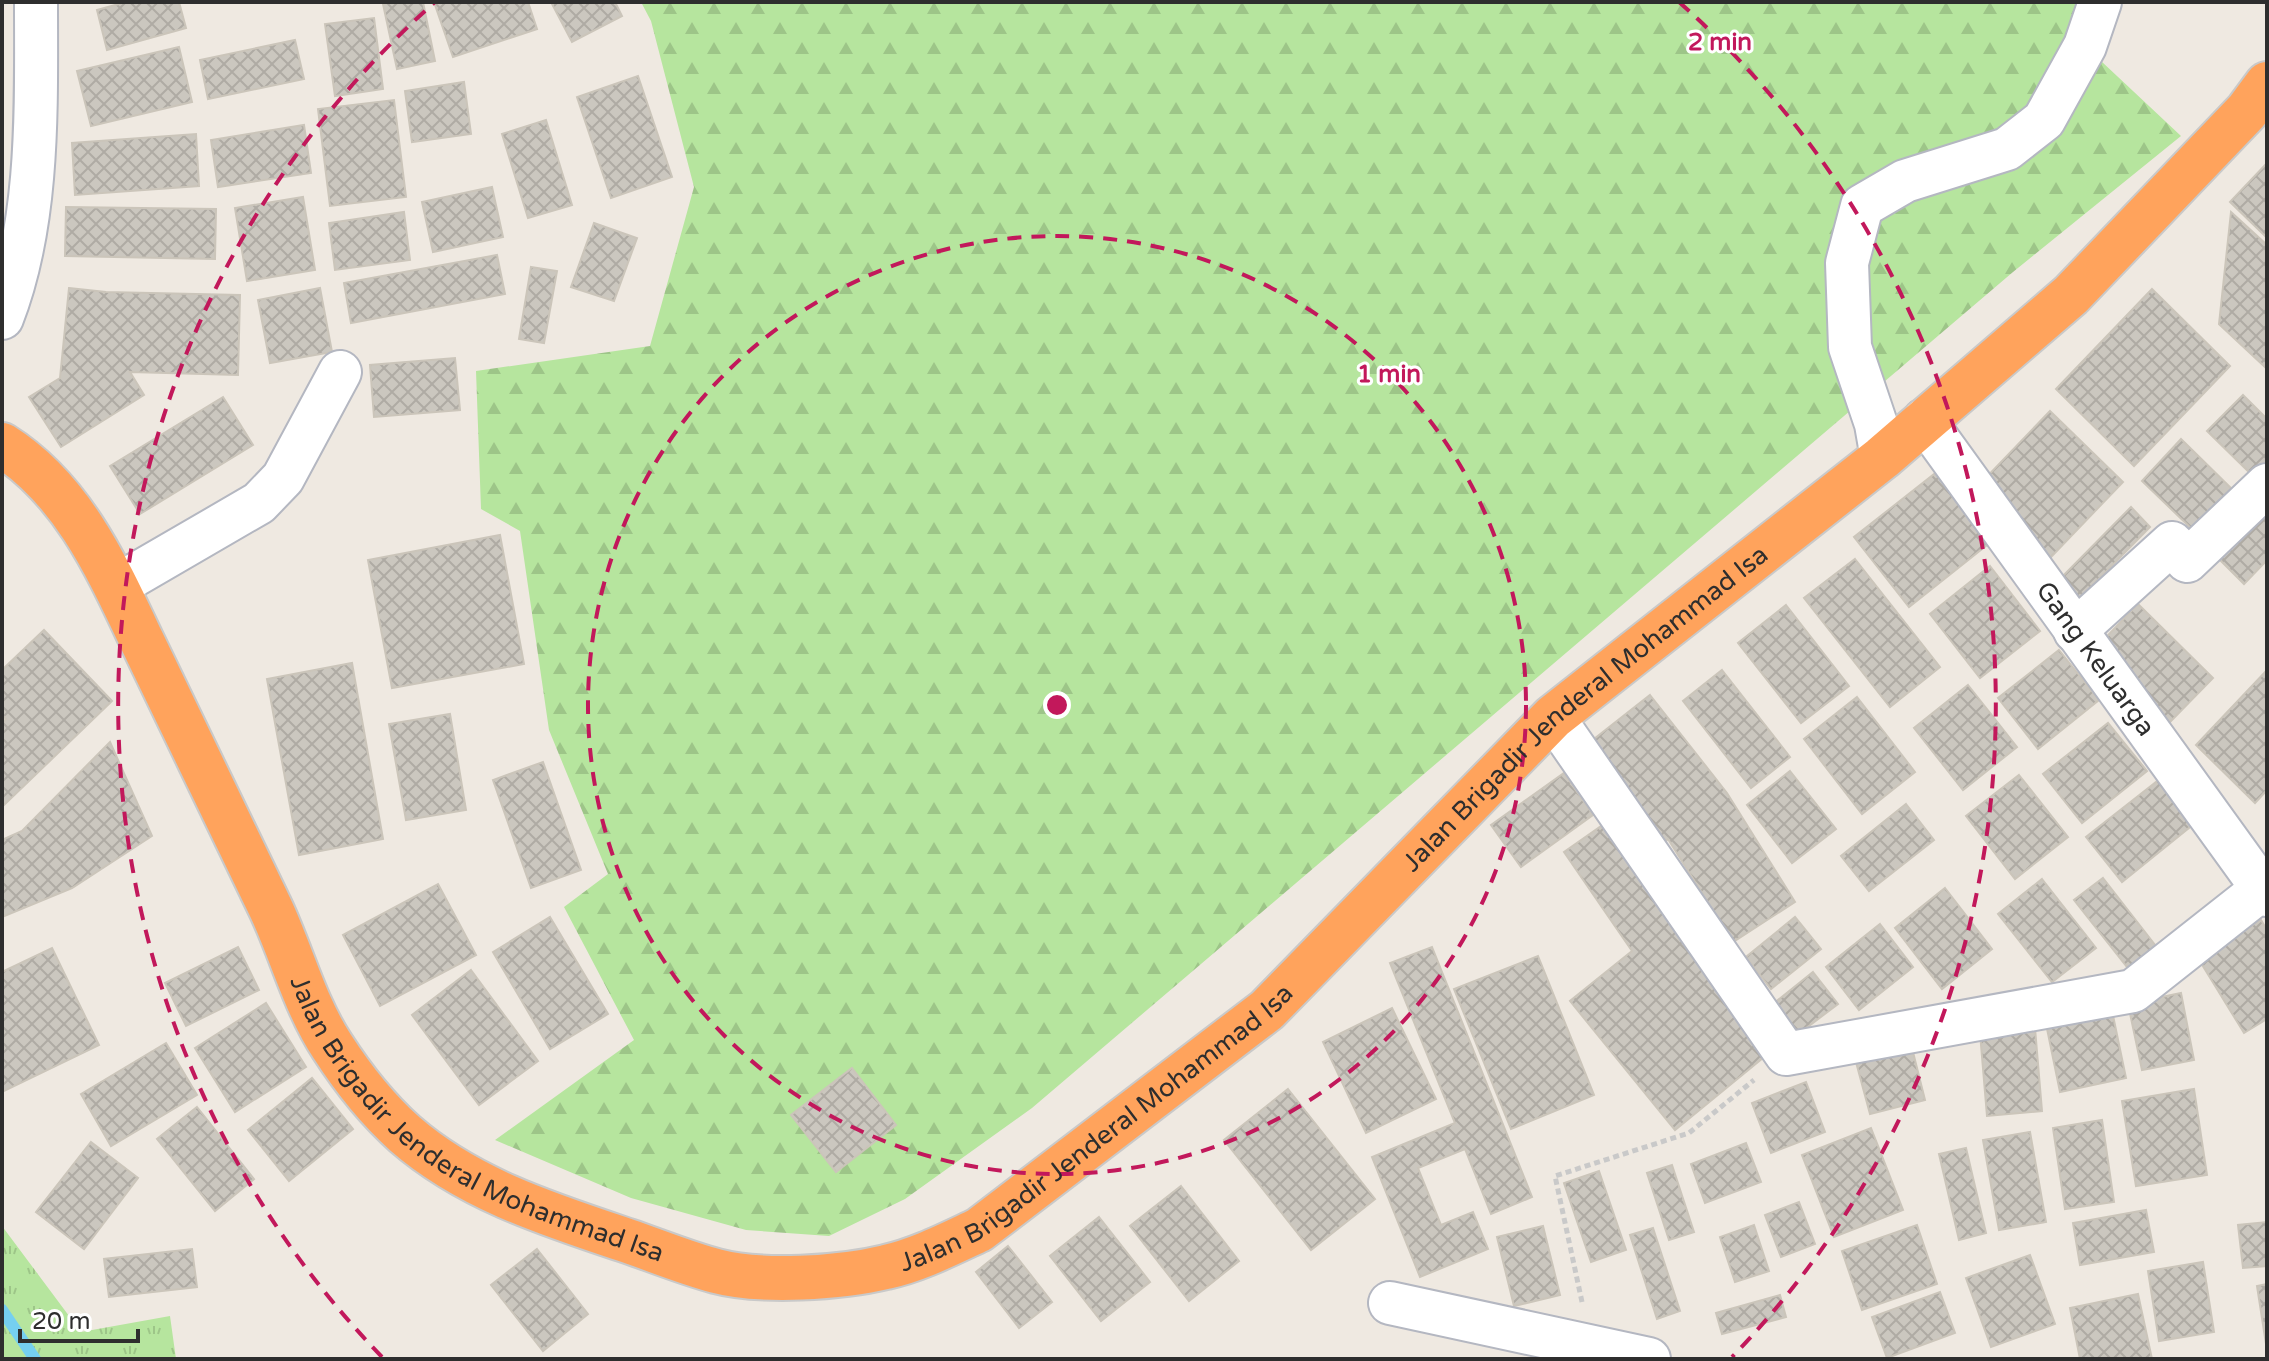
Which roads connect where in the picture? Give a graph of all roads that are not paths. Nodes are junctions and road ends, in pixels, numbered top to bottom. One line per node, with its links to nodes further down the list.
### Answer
1 (36, 2): 4 (street)
2 (2100, 2): 8 (street)
3 (2267, 84): 6 (highway, Jalan Brigadir Jenderal Mohammad Isa)
4 (2, 318)
5 (340, 372): 10 (street)
6 (1924, 420): 8 (highway, Jalan Brigadir Jenderal Mohammad Isa); 11 (street, Gang Keluarga)
7 (2, 445): 10 (highway, Jalan Brigadir Jenderal Mohammad Isa)
8 (1882, 458): 12 (highway, Jalan Brigadir Jenderal Mohammad Isa)
9 (2267, 485): 11 (street)
10 (116, 586): 12 (highway, Jalan Brigadir Jenderal Mohammad Isa)
11 (2075, 631): 13 (street, Gang Keluarga)
12 (1553, 717): 13 (street)
13 (2264, 892)
14 (1390, 1303): 15 (street)
15 (1649, 1359)

